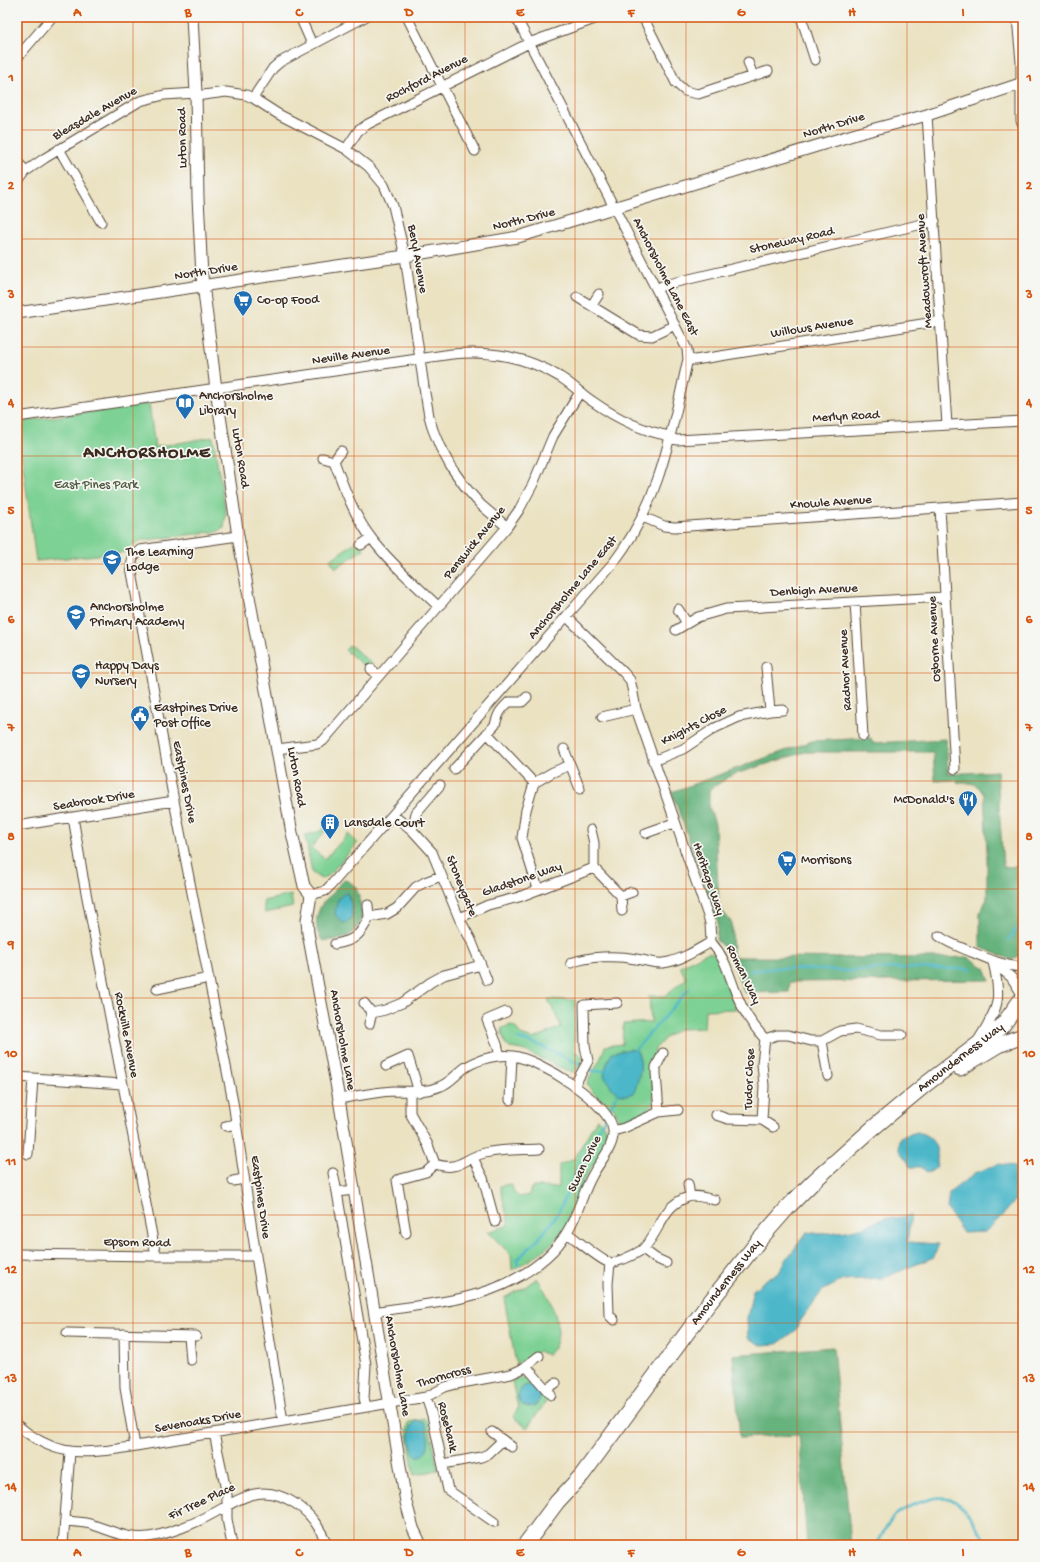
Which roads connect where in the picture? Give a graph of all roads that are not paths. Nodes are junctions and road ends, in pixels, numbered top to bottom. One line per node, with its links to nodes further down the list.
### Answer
1 (52, 17): 14 (street)
2 (192, 17): 21 (street, Luton Road)
3 (300, 17): 13 (street)
4 (365, 17): 13 (street)
5 (407, 17): 20 (street)
6 (516, 17): 12 (street, Anchorsholme Lane East)
7 (600, 17): 12 (street, Rochford Avenue)
8 (643, 17): 18 (street)
9 (800, 17): 15 (street)
10 (1011, 17): 19 (main road)
11 (1019, 17): 19 (main road)
12 (529, 43): 20 (street, Rochford Avenue); 31 (street, Anchorsholme Lane East)
13 (312, 44): 22 (street)
14 (17, 58)
15 (815, 60)
16 (748, 62): 18 (street)
17 (768, 71): 18 (street)
18 (753, 76)
19 (1022, 84): 23 (street, North Drive); 24 (main road)
20 (442, 86): 26 (street, Rochford Avenue); 27 (street)
21 (196, 94): 22 (street, Beryl Avenue); 25 (street, Bleasdale Avenue); 35 (street, Luton Road)
22 (253, 98): 26 (street, Beryl Avenue)
23 (927, 115): 31 (street, North Drive); 32 (street, Meadowcroft Avenue)
24 (1023, 121)
25 (59, 149): 29 (street, Bleasdale Avenue); 33 (street)
26 (346, 149): 34 (street, Beryl Avenue)
27 (475, 151)
28 (17, 162): 29 (street)
29 (26, 171): 30 (street, Bleasdale Avenue)
30 (17, 183)
31 (616, 208): 34 (street, North Drive); 36 (street, Anchorsholme Lane East)
32 (935, 221): 36 (street, Stoneway Road); 41 (street, Meadowcroft Avenue)
33 (101, 222)
34 (405, 256): 35 (street, North Drive); 44 (street, Beryl Avenue)
35 (203, 286): 40 (street, North Drive); 45 (street, Luton Road)
36 (656, 288): 42 (street, Anchorsholme Lane East)
37 (599, 294): 39 (street)
38 (577, 297): 39 (street)
39 (592, 305): 42 (street)
40 (17, 313)
41 (941, 321): 43 (street, Willows Avenue); 49 (street, Meadowcroft Avenue)
42 (675, 325): 43 (street, Anchorsholme Lane East)
43 (688, 359): 50 (street, Anchorsholme Lane East)
44 (420, 360): 45 (street, Neville Avenue); 46 (street, Neville Avenue); 57 (street, Beryl Avenue)
45 (216, 389): 47 (street, Neville Avenue); 58 (street, Luton Road)
46 (580, 392): 50 (street, Neville Avenue); 57 (street, Penswick Avenue)
47 (17, 417)
48 (1023, 420): 49 (street, Merlyn Road)
49 (947, 425): 50 (street, Merlyn Road)
50 (670, 437): 56 (street, Anchorsholme Lane East)
51 (341, 451): 53 (street)
52 (323, 458): 53 (street)
53 (334, 461): 59 (street)
54 (1023, 502): 55 (street, Knowle Avenue)
55 (940, 508): 56 (street, Knowle Avenue); 61 (street, Osborne Avenue)
56 (643, 517): 65 (street, Anchorsholme Lane East)
57 (507, 527): 63 (street, Penswick Avenue)
58 (238, 536): 78 (street, Luton Road); 87 (street, Eastpines Drive)
59 (371, 538): 60 (street); 63 (street)
60 (361, 545)
61 (945, 597): 62 (street, Denbigh Avenue); 83 (street, Osborne Avenue)
62 (855, 602): 66 (street, Denbigh Avenue); 77 (street, Radnor Avenue)
63 (439, 606): 70 (street, Penswick Avenue)
64 (678, 609): 66 (street)
65 (567, 617): 72 (street, Heritage Way); 88 (street, Anchorsholme Lane East)
66 (687, 623): 67 (street, Denbigh Avenue)
67 (676, 630)
68 (766, 667): 74 (street)
69 (371, 669): 70 (street)
70 (379, 676): 78 (street, Penswick Avenue)
71 (527, 697): 76 (street)
72 (636, 709): 75 (street); 80 (street, Heritage Way)
73 (783, 710): 74 (street, Knights Close)
74 (770, 711): 80 (street, Knights Close)
75 (602, 717)
76 (487, 733): 82 (street); 84 (street)
77 (863, 736)
78 (277, 749): 99 (street, Luton Road)
79 (564, 749): 81 (street)
80 (653, 761): 90 (street, Heritage Way)
81 (570, 765): 84 (street); 86 (street)
82 (454, 769)
83 (955, 769)
84 (534, 783): 97 (street)
85 (440, 785): 92 (street)
86 (580, 789)
87 (174, 801): 89 (street, Seabrook Drive); 112 (street, Eastpines Drive)
88 (394, 815): 92 (street, Stoneygate); 99 (street, Anchorsholme Lane East)
89 (73, 817): 91 (street, Seabrook Drive); 133 (street, Rockville Avenue)
90 (674, 823): 94 (street); 106 (street, Heritage Way)
91 (17, 826)
92 (412, 830): 96 (street, Stoneygate)
93 (590, 830): 95 (street)
94 (646, 833)
95 (594, 868): 97 (street, Gladstone Way); 100 (street)
96 (441, 876): 103 (street); 104 (street, Stoneygate)
97 (538, 889): 104 (street, Gladstone Way)
98 (632, 892): 100 (street)
99 (311, 895): 136 (street, Anchorsholme Lane)
100 (621, 896): 102 (street)
101 (368, 905): 103 (street)
102 (622, 911)
103 (369, 917): 107 (street)
104 (459, 918): 110 (street, Stoneygate)
105 (939, 936): 108 (street)
106 (711, 942): 109 (street); 123 (street, Roman Way)
107 (335, 944)
108 (993, 962): 111 (street); 115 (street); 125 (street)
109 (571, 963)
110 (481, 965): 113 (street, Stoneygate); 118 (street)
111 (1023, 967)
112 (209, 978): 114 (street); 143 (street, Eastpines Drive)
113 (487, 980)
114 (156, 989)
115 (1022, 997): 125 (highway, Amounderness Way)
116 (364, 1003): 118 (street)
117 (617, 1003): 134 (street)
118 (372, 1012): 120 (street)
119 (506, 1012): 127 (street)
120 (369, 1024)
121 (902, 1035): 124 (street)
122 (1023, 1036): 138 (highway, Amounderness Way)
123 (765, 1039): 124 (street); 142 (street, Tudor Close)
124 (822, 1041): 130 (street)
125 (974, 1048): 138 (highway, Amounderness Way)
126 (663, 1054): 140 (street)
127 (500, 1056): 128 (street, Swan Drive); 135 (street, Swan Drive)
128 (512, 1056): 134 (street, Swan Drive); 137 (street)
129 (386, 1066): 135 (street)
130 (828, 1076)
131 (17, 1077): 132 (street)
132 (33, 1078): 133 (street); 148 (street)
133 (122, 1084): 164 (street, Rockville Avenue)
134 (574, 1086): 146 (street, Swan Drive)
135 (414, 1092): 136 (street, Swan Drive); 150 (street)
136 (339, 1099): 155 (street, Anchorsholme Lane)
137 (510, 1100)
138 (894, 1109): 188 (highway, Amounderness Way)
139 (678, 1110): 140 (street)
140 (659, 1112): 146 (street)
141 (716, 1116): 142 (street, Tudor Close)
142 (762, 1120): 145 (street, Tudor Close)
143 (236, 1124): 144 (street); 152 (street, Eastpines Drive)
144 (226, 1126)
145 (773, 1127)
146 (613, 1131): 161 (street, Swan Drive)
147 (539, 1149): 149 (street)
148 (28, 1154)
149 (473, 1158): 150 (street); 159 (street)
150 (435, 1164): 160 (street)
151 (333, 1173): 156 (street)
152 (244, 1179): 153 (street); 165 (street, Eastpines Drive)
153 (233, 1181)
154 (688, 1184): 157 (street)
155 (354, 1190): 156 (street); 168 (street, Anchorsholme Lane)
156 (337, 1192): 178 (street)
157 (690, 1196): 158 (street); 162 (street)
158 (716, 1200)
159 (495, 1222)
160 (406, 1233)
161 (567, 1233): 166 (street); 168 (street, Swan Drive)
162 (643, 1249): 166 (street); 167 (street)
163 (17, 1254): 164 (street, Epsom Road)
164 (156, 1256): 165 (street, Epsom Road)
165 (256, 1256): 179 (street, Eastpines Drive)
166 (610, 1263): 169 (street)
167 (666, 1263)
168 (374, 1312): 177 (street, Anchorsholme Lane)
169 (608, 1317)
170 (67, 1333): 171 (street)
171 (124, 1334): 173 (street); 184 (street)
172 (539, 1356): 174 (street, Thorncross)
173 (192, 1360)
174 (526, 1366): 175 (street); 176 (street, Thorncross)
175 (556, 1383)
176 (426, 1397): 177 (street, Thorncross); 187 (street, Rosebank)
177 (389, 1403): 178 (street, Sevenoaks Drive); 196 (street, Anchorsholme Lane)
178 (366, 1406): 179 (street, Sevenoaks Drive)
179 (283, 1421): 182 (street, Sevenoaks Drive)
180 (17, 1425): 186 (street, Sevenoaks Drive)
181 (492, 1432): 183 (street)
182 (214, 1433): 184 (street, Sevenoaks Drive); 189 (street)
183 (503, 1440): 185 (street); 187 (street, Rosebank)
184 (135, 1446): 186 (street, Sevenoaks Drive)
185 (512, 1447)
186 (70, 1452): 190 (street)
187 (443, 1464): 191 (street, Rosebank)
188 (582, 1475): 197 (highway, Amounderness Way); 198 (highway, Amounderness Way)
189 (228, 1504): 192 (street, Fir Tree Place); 194 (street); 195 (street, Fir Tree Place)
190 (66, 1521): 192 (street, Fir Tree Place); 193 (street)
191 (494, 1522)
192 (149, 1541)
193 (63, 1545)
194 (232, 1545)
195 (327, 1545)
196 (421, 1545)
197 (525, 1545)
198 (537, 1545)

